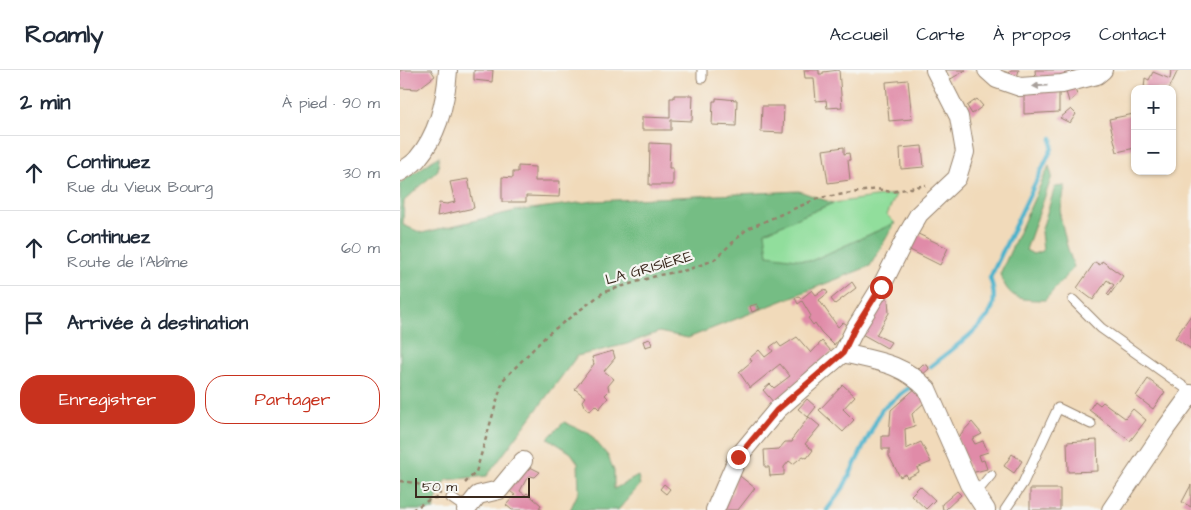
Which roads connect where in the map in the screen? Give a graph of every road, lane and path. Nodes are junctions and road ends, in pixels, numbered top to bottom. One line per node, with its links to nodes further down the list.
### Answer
1 (448, 70): 5 (street)
2 (935, 70): 8 (street)
3 (987, 70): 4 (street, one-way to 3)
4 (1103, 70)
5 (400, 172)
6 (929, 184): 15 (path, LA GRISIÈRE)
7 (1073, 300): 9 (lane)
8 (843, 353): 14 (street); 18 (street)
9 (1191, 393): 21 (street)
10 (1091, 424): 20 (lane)
11 (523, 461): 17 (street)
12 (991, 475): 14 (lane)
13 (400, 481): 15 (path)
14 (975, 494): 19 (street)
15 (452, 498): 16 (path); 17 (lane)
16 (412, 510)
17 (466, 510)
18 (715, 510)
19 (986, 510)
20 (1005, 510)
21 (1112, 510)

